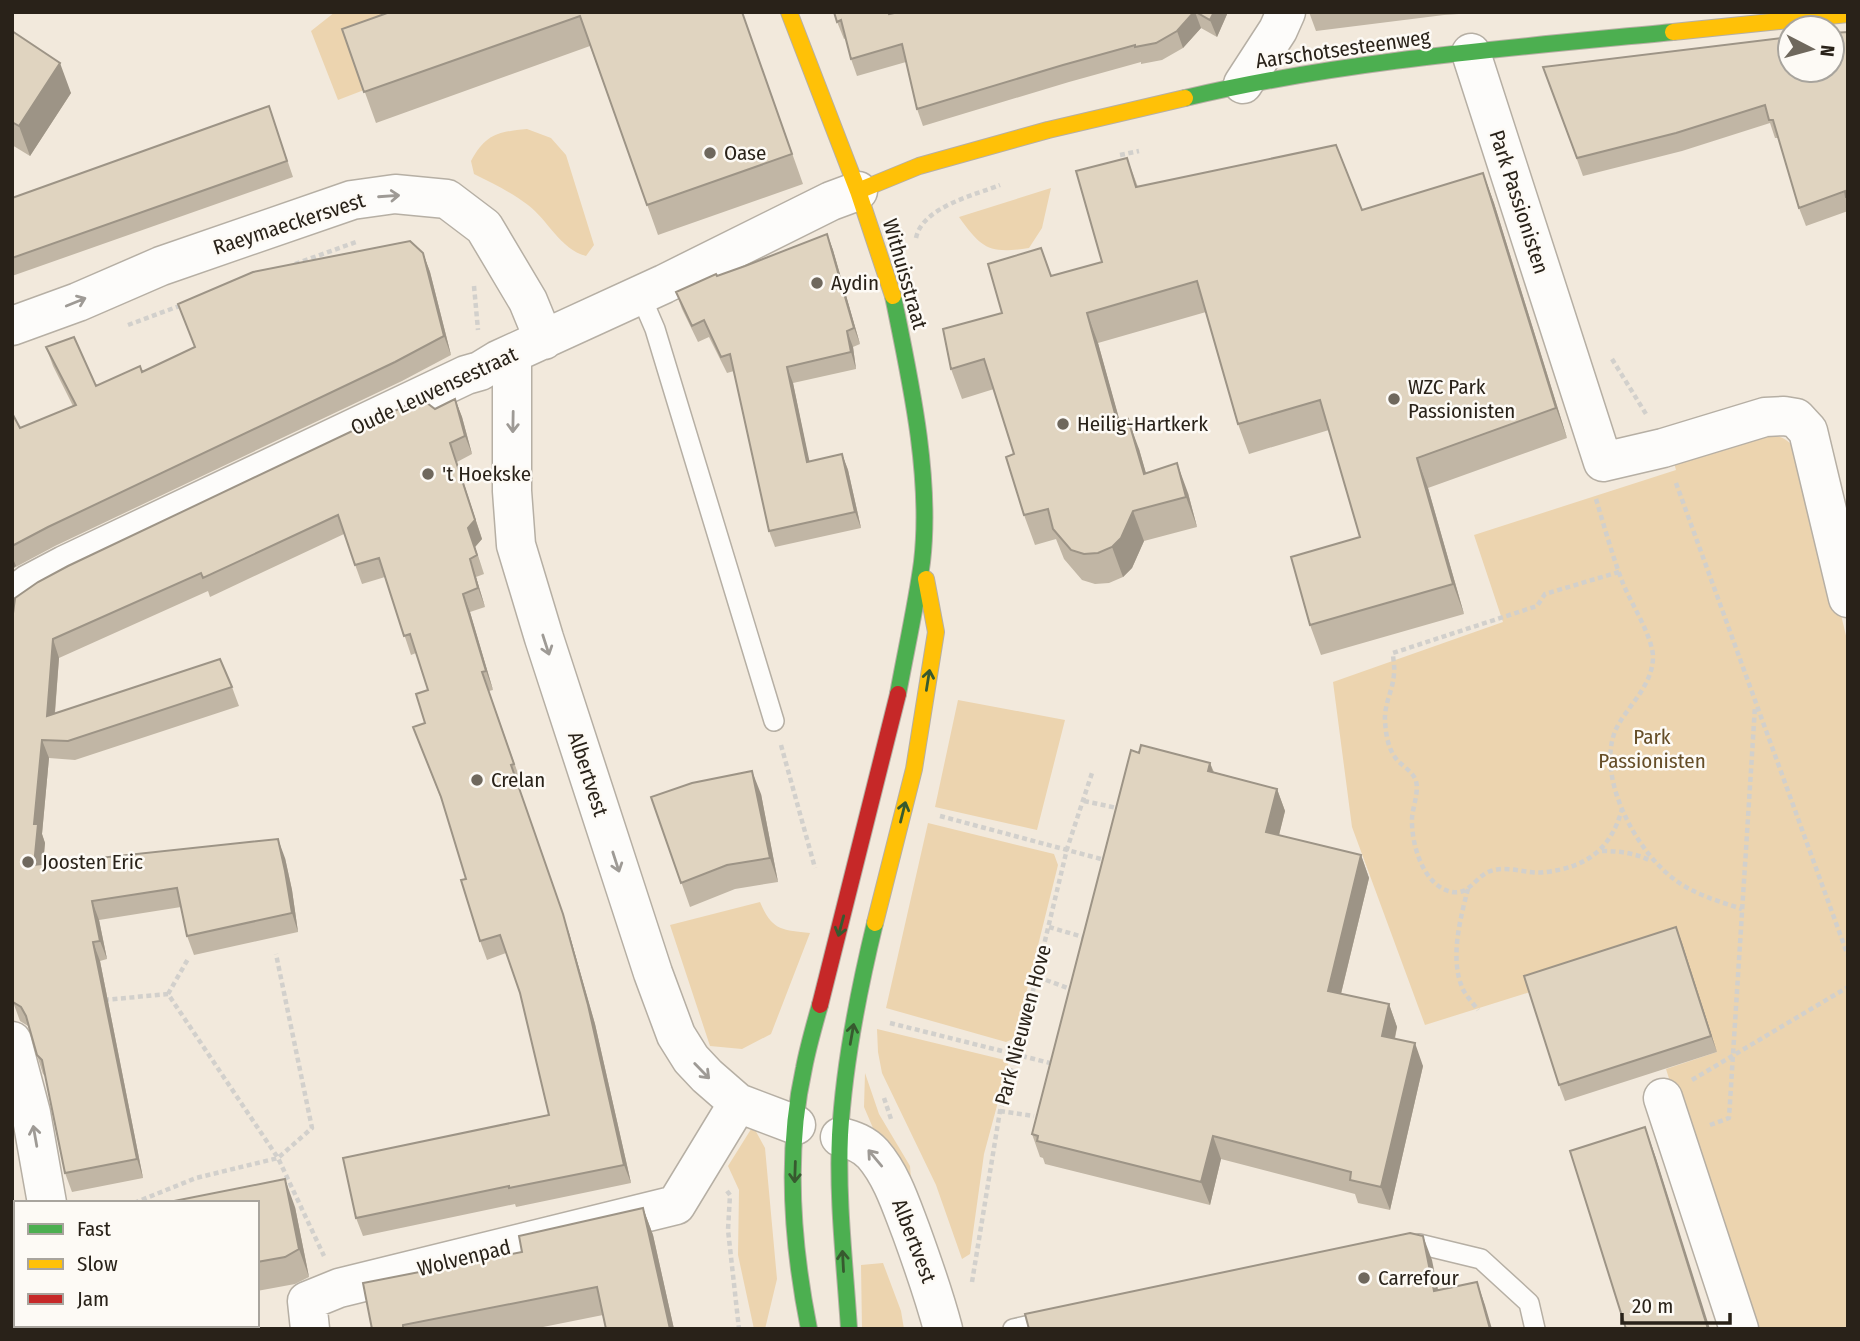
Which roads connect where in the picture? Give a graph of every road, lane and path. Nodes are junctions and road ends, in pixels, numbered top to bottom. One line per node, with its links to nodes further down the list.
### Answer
1 (789, 12): 9 (main road, Withuisstraat)
2 (1286, 12): 5 (street)
3 (1848, 14): 4 (main road, Aarschotsesteenweg)
4 (1471, 53): 5 (main road, Aarschotsesteenweg); 21 (street, Park Passionisten)
5 (1243, 84): 9 (main road, Aarschotsesteenweg)
6 (1152, 148): 7 (path)
7 (1113, 156)
8 (1004, 184): 11 (path)
9 (858, 191): 14 (street, Oude Leuvensestraat); 22 (main road, Withuisstraat)
10 (364, 239): 12 (path)
11 (915, 245)
12 (286, 267)
13 (474, 280): 19 (path)
14 (640, 294): 19 (street, Oude Leuvensestraat); 27 (lane)
15 (183, 305): 17 (path)
16 (12, 326): 19 (street, Raeymaeckersvest, one-way to 19)
17 (121, 327)
18 (1607, 352): 20 (path)
19 (512, 355): 24 (street, Oude Leuvensestraat); 57 (street, Albertvest, one-way to 57)
20 (1663, 448): 21 (street); 25 (street); 26 (path)
21 (1603, 462): 23 (path)
22 (922, 560): 30 (main road, Withuisstraat, one-way to 22); 60 (main road, Withuisstraat, one-way to 60)
23 (1619, 572): 32 (path); 38 (path)
24 (12, 597)
25 (1848, 598)
26 (1755, 702): 39 (path); 43 (path)
27 (775, 720): 37 (path)
28 (1092, 773): 29 (path, Park Nieuwen Hove)
29 (1084, 800): 31 (path); 33 (path, Park Nieuwen Hove)
30 (904, 808): 33 (path); 61 (main road, one-way to 30)
31 (1117, 808)
32 (1622, 809): 34 (path); 36 (path)
33 (1067, 849): 35 (path); 40 (path, Park Nieuwen Hove)
34 (1601, 851): 36 (path); 38 (path)
35 (1101, 859)
36 (1654, 862): 39 (path)
37 (819, 880)
38 (1468, 890): 50 (path)
39 (1742, 909): 54 (path)
40 (1049, 926): 41 (path); 45 (path, Park Nieuwen Hove)
41 (1083, 937)
42 (276, 954): 63 (path)
43 (1848, 956)
44 (188, 959): 48 (path)
45 (1038, 977): 47 (path); 53 (path, Park Nieuwen Hove)
46 (1848, 987): 54 (path)
47 (1070, 989)
48 (168, 994): 49 (path); 63 (path)
49 (98, 1001)
50 (1478, 1010)
51 (882, 1021): 53 (path)
52 (12, 1041): 64 (street, one-way to 52)
53 (1018, 1053): 55 (path); 58 (path, Park Nieuwen Hove)
54 (1733, 1056): 56 (path); 62 (path)
55 (1050, 1063)
56 (1663, 1098): 62 (street)
57 (738, 1103): 60 (street, Albertvest); 68 (street, Wolvenpad)
58 (1000, 1111): 59 (path); 67 (path, Park Nieuwen Hove)
59 (1034, 1116)
60 (796, 1125): 69 (main road, one-way to 69)
61 (840, 1137): 74 (main road, one-way to 61); 75 (street, Albertvest, one-way to 61)
62 (1676, 1138): 78 (street)
63 (278, 1158): 65 (path); 68 (path)
64 (47, 1201)
65 (139, 1201)
66 (1378, 1252): 77 (lane)
67 (972, 1282)
68 (339, 1288): 71 (street, Wolvenpad)
69 (800, 1288): 72 (street); 73 (main road)
70 (1067, 1317): 76 (lane)
71 (310, 1329)
72 (788, 1329)
73 (809, 1329)
74 (849, 1329)
75 (943, 1329)
76 (1013, 1329)
77 (1535, 1329)
78 (1739, 1329)

